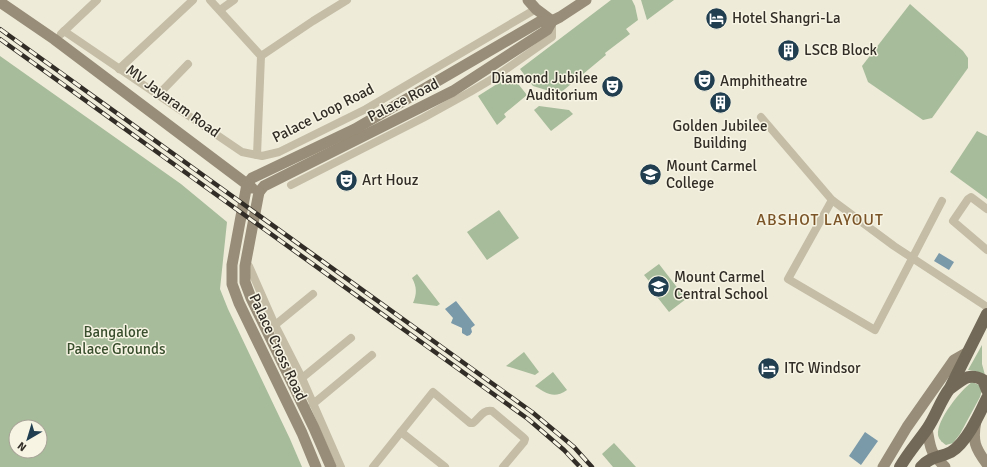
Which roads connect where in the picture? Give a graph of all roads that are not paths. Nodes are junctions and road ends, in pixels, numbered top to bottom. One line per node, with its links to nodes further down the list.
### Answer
1 (2, 0): 9 (street)
2 (97, 0): 13 (street)
3 (193, 0): 17 (street)
4 (210, 0): 11 (street)
5 (234, 0): 11 (street)
6 (347, 0): 15 (street)
7 (528, 0): 10 (street)
8 (586, 0): 12 (street, Palace Road)
9 (0, 2): 14 (street, MV Jayaram Road)
10 (536, 9): 12 (street); 20 (street, Palace Loop Road)
11 (220, 10): 15 (street)
12 (552, 21): 21 (street, Palace Road); 22 (street); 23 (street, Palace Road)
13 (64, 31): 14 (street); 17 (street, Palace Loop Road)
14 (58, 42): 21 (street, MV Jayaram Road)
15 (261, 56): 20 (street)
16 (188, 64): 18 (street)
17 (119, 69): 18 (street, Palace Loop Road)
18 (158, 95): 20 (street, Palace Loop Road)
19 (761, 116): 24 (street)
20 (257, 155)
21 (249, 181): 23 (street, MV Jayaram Road); 27 (street, Palace Cross Road)
22 (291, 185)
23 (262, 189): 28 (street, Palace Cross Road)
24 (832, 200): 30 (street); 30 (street)
25 (942, 201): 30 (street)
26 (987, 209): 29 (street)
27 (238, 235): 28 (street); 49 (street, Palace Cross Road)
28 (251, 237): 50 (street, Palace Cross Road)
29 (987, 250)
30 (912, 258): 33 (street)
31 (249, 266): 35 (street)
32 (314, 294): 35 (street)
33 (987, 307)
34 (987, 314): 37 (main road)
35 (275, 325): 39 (street)
36 (351, 338): 39 (street)
37 (968, 352): 40 (main road); 55 (street)
38 (372, 355): 43 (street)
39 (302, 378): 43 (street)
40 (950, 388): 41 (main road); 45 (main road)
41 (987, 390)
42 (987, 398): 44 (main road)
43 (313, 404): 51 (street)
44 (977, 417): 47 (main road); 48 (street)
45 (927, 429): 47 (street); 56 (main road)
46 (401, 432): 52 (street); 53 (street); 54 (street)
47 (928, 463): 57 (street)
48 (987, 464)
49 (316, 467)
50 (331, 467)
51 (341, 467)
52 (373, 467)
53 (445, 467)
54 (503, 467)
55 (883, 467)
56 (900, 467)
57 (945, 467)

